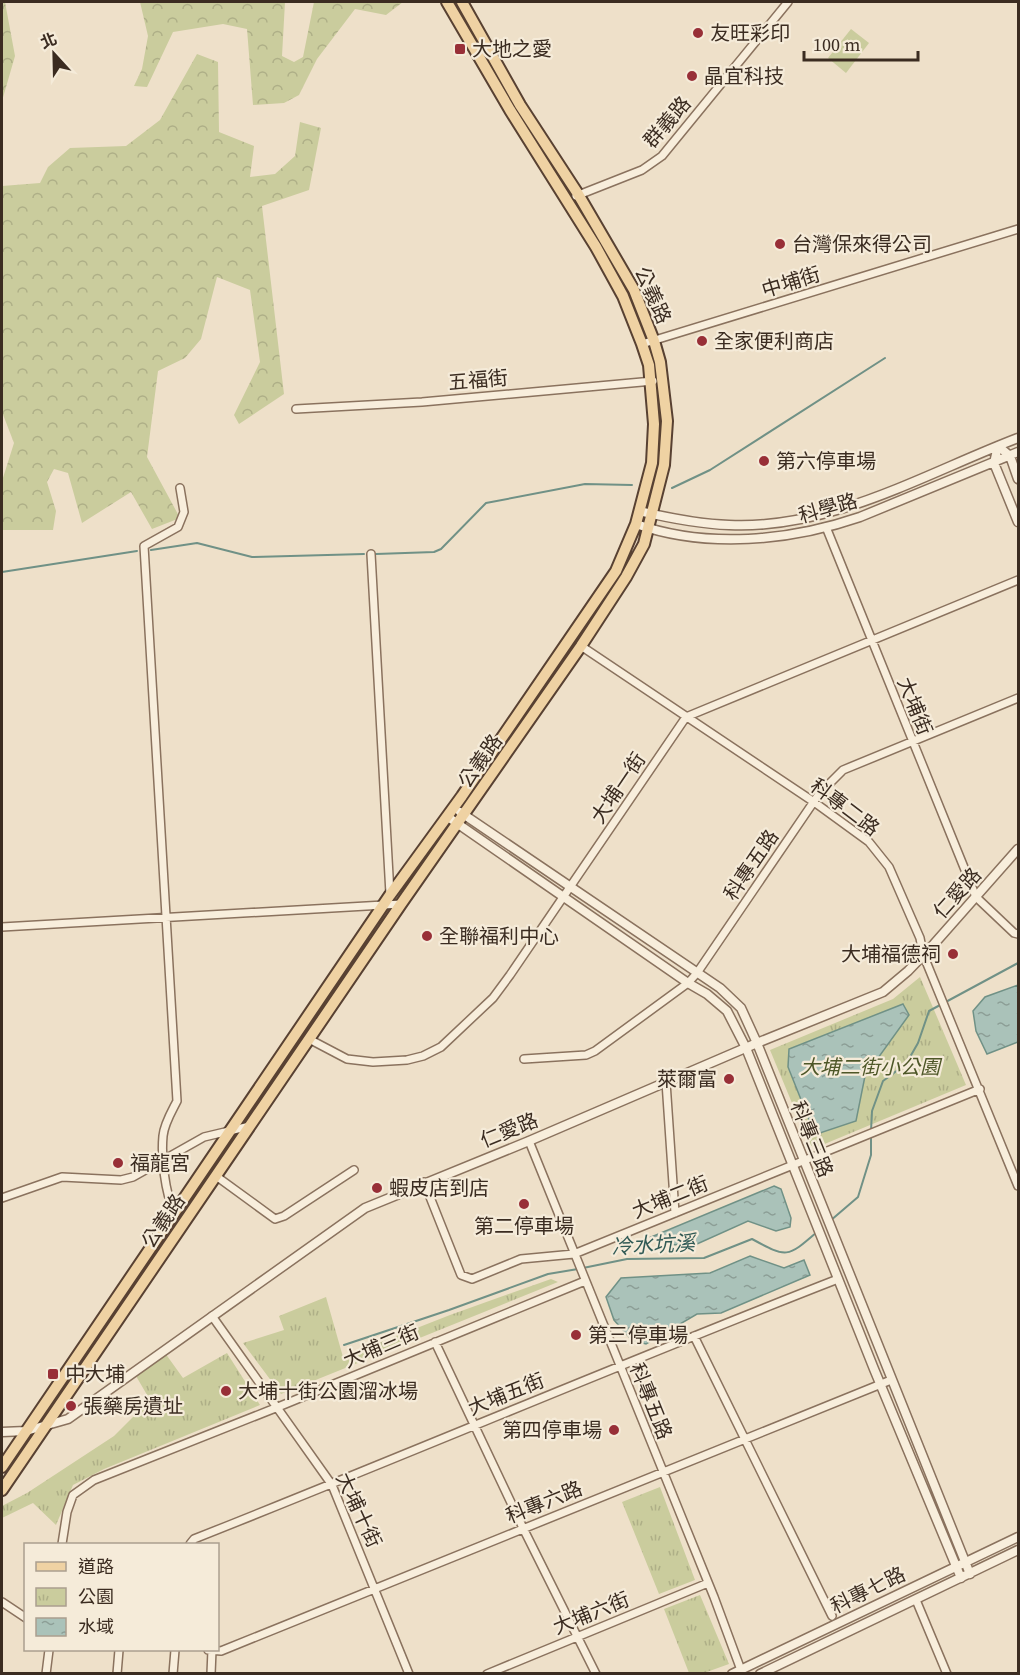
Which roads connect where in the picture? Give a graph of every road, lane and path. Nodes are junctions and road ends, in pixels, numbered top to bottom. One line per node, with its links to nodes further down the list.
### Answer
1 (447, 2): 5 (main road, 公義路)
2 (462, 2): 4 (main road, 公義路)
3 (788, 2): 4 (street, 群義路)
4 (578, 194): 5 (street, 群義路); 7 (main road, 公義路)
5 (567, 202): 8 (main road, 公義路)
6 (1018, 229): 7 (street, 中埔街)
7 (654, 341): 8 (street, 中埔街); 9 (main road, 公義路)
8 (642, 344): 10 (main road, 公義路)
9 (663, 380): 10 (street, 五福街); 20 (main road, 公義路)
10 (650, 381): 11 (street, 五福街); 19 (main road, 公義路)
11 (296, 409)
12 (1018, 438): 13 (street, 科學路)
13 (998, 446): 15 (street); 16 (street); 20 (street, 科學路)
14 (1018, 452): 15 (street, 科學路)
15 (1010, 456): 16 (street, 科學路); 17 (street)
16 (994, 463): 21 (street); 23 (street, 科學路)
17 (1018, 478)
18 (180, 489): 43 (street)
19 (639, 511): 20 (street, 科學路); 22 (main road, 公義路)
20 (651, 514): 24 (main road, 公義路)
21 (1018, 522)
22 (636, 524): 24 (street, 科學路); 32 (main road, 公義路)
23 (826, 527): 24 (street, 科學路); 27 (street, 大埔街)
24 (647, 528): 28 (main road, 公義路)
25 (371, 554): 41 (street)
26 (1018, 580): 27 (street)
27 (871, 639): 30 (street); 31 (street, 大埔街)
28 (581, 646): 30 (street, 科專二路); 33 (main road, 公義路)
29 (1018, 698): 31 (street, 科專五路)
30 (686, 717): 34 (street, 科專二路); 38 (street, 大埔一街)
31 (911, 741): 34 (street, 科專五路); 40 (street, 大埔街)
32 (497, 743): 33 (street); 35 (main road, 公義路)
33 (499, 766): 36 (main road, 公義路)
34 (814, 802): 46 (street, 科專二路); 47 (street, 科專五路)
35 (451, 813): 36 (street, 科專三路); 41 (main road, 公義路)
36 (461, 819): 38 (street, 科專三路); 39 (street, 科專三路); 42 (main road, 公義路)
37 (1018, 849): 40 (street, 仁愛路)
38 (571, 888): 39 (street, 大埔一街); 47 (street, 科專三路)
39 (564, 897): 48 (street, 科專三路); 49 (street, 大埔一街)
40 (976, 897): 45 (street); 46 (street, 仁愛路)
41 (387, 900): 42 (street); 42 (street); 43 (street); 56 (main road, 公義路)
42 (401, 904): 49 (main road, 公義路)
43 (166, 917): 44 (street); 58 (street)
44 (2, 927)
45 (1018, 934)
46 (923, 954): 50 (street, 仁愛路); 54 (street, 科專二路)
47 (697, 973): 48 (street, 科專五路); 50 (street, 科專三路)
48 (688, 983): 51 (street, 科專三路); 52 (street, 科專五路)
49 (309, 1039): 55 (main road, 公義路)
50 (757, 1043): 51 (street, 仁愛路); 59 (street, 科專三路)
51 (746, 1048): 53 (street, 仁愛路); 60 (street, 科專三路)
52 (524, 1059)
53 (666, 1082): 57 (street, 仁愛路); 67 (street)
54 (980, 1089): 59 (street, 大埔二街); 64 (street, 科專二路)
55 (250, 1126): 56 (street); 62 (main road, 公義路)
56 (231, 1131): 58 (street); 66 (main road, 公義路)
57 (529, 1141): 63 (street, 仁愛路); 68 (street, 科專五路)
58 (164, 1161): 65 (street); 66 (street)
59 (803, 1161): 60 (street, 大埔二街); 75 (street, 科專三路)
60 (791, 1165): 67 (street, 大埔二街); 70 (street, 科專三路)
61 (354, 1170): 62 (street)
62 (216, 1176): 79 (main road, 公義路)
63 (424, 1182): 68 (street, 大埔二街); 71 (street, 仁愛路)
64 (1018, 1186)
65 (2, 1198)
66 (174, 1211): 80 (main road, 公義路)
67 (675, 1213): 68 (street, 大埔二街)
68 (576, 1257): 69 (street, 科專五路)
69 (584, 1278): 73 (street, 大埔三街); 74 (street, 科專五路)
70 (838, 1279): 72 (street, 大埔五街); 76 (street, 科專三路)
71 (212, 1316): 77 (street, 大埔十街); 79 (street, 仁愛路)
72 (694, 1336): 74 (street, 大埔五街); 82 (street)
73 (435, 1342): 77 (street, 大埔三街); 78 (street)
74 (620, 1366): 78 (street, 大埔五街); 84 (street, 科專五路)
75 (891, 1380): 76 (street, 科專六路); 92 (street, 科專三路)
76 (880, 1384): 82 (street, 科專六路); 93 (street, 科專三路)
77 (278, 1407): 85 (street, 大埔十街); 89 (street, 大埔三街)
78 (474, 1425): 85 (street, 大埔五街); 87 (street)
79 (44, 1427): 80 (street, 仁愛路); 86 (main road, 公義路)
80 (26, 1431): 81 (street, 仁愛路); 83 (main road, 公義路)
81 (2, 1432)
82 (746, 1438): 84 (street, 科專六路); 100 (street)
83 (2, 1467)
84 (663, 1472): 87 (street, 科專六路); 96 (street, 科專五路)
85 (332, 1485): 90 (street, 大埔五街); 97 (street, 大埔十街)
86 (2, 1490)
87 (523, 1528): 97 (street, 科專六路); 102 (street)
88 (1018, 1537): 92 (street, 科專七路)
89 (62, 1543)
90 (191, 1543)
91 (1018, 1550): 94 (street, 科專七路)
92 (966, 1562): 93 (street, 科專七路); 94 (street, 科專三路)
93 (956, 1567): 95 (street, 科專三路); 108 (street, 科專七路)
94 (970, 1574): 95 (street, 科專七路)
95 (961, 1578): 98 (street, 科專七路)
96 (708, 1582): 102 (street, 大埔六街); 108 (street, 科專五路)
97 (375, 1587): 103 (street, 科專六路); 113 (street, 大埔十街)
98 (916, 1600): 116 (street, 科專七路); 117 (street)
99 (2, 1602): 101 (street)
100 (832, 1616)
101 (24, 1617)
102 (579, 1636): 114 (street, 大埔六街); 115 (street)
103 (219, 1650)
104 (49, 1651): 109 (street)
105 (119, 1651): 110 (street)
106 (175, 1651): 111 (street)
107 (212, 1651): 112 (street)
108 (739, 1672)
109 (46, 1674)
110 (117, 1674)
111 (173, 1674)
112 (211, 1674)
113 (409, 1674)
114 (487, 1674)
115 (596, 1674)
116 (760, 1674)
117 (947, 1674)

